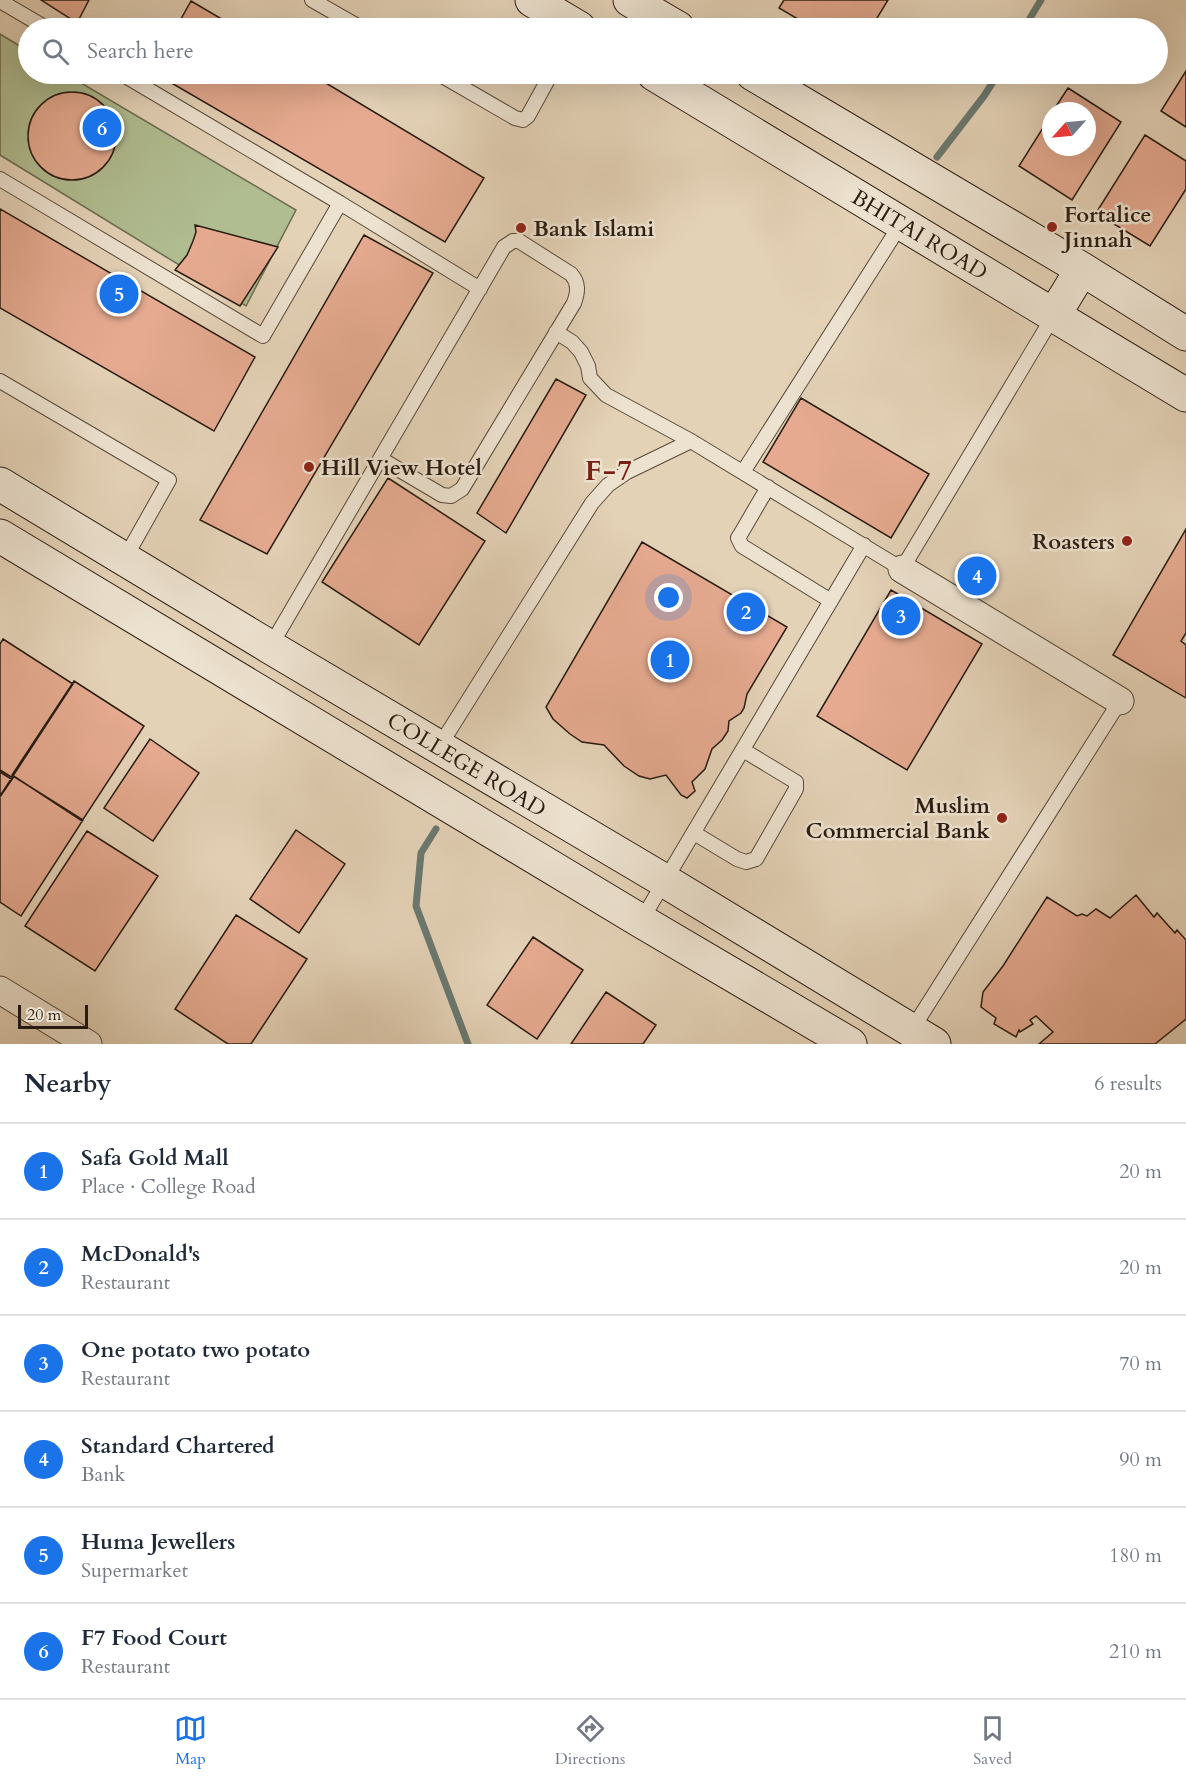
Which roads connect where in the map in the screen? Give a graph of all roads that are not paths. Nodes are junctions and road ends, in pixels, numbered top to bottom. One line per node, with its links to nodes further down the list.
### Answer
1 (312, 0): 6 (lane)
2 (532, 0): 7 (street)
3 (630, 0): 8 (street)
4 (0, 1): 5 (lane)
5 (29, 18)
6 (344, 18)
7 (562, 18)
8 (661, 18)
9 (139, 84): 15 (lane)
10 (456, 84): 11 (lane)
11 (546, 84)
12 (671, 84): 16 (street, BHITAI ROAD)
13 (770, 84): 17 (street)
14 (0, 179): 15 (lane)
15 (340, 203): 18 (lane)
16 (902, 223): 19 (street, BHITAI ROAD); 26 (lane)
17 (1082, 269): 19 (street); 21 (street)
18 (480, 289): 20 (lane); 25 (lane)
19 (1054, 315): 23 (street, BHITAI ROAD); 32 (lane)
20 (556, 332): 24 (lane); 25 (lane)
21 (1186, 334)
22 (0, 381): 31 (lane)
23 (1186, 395)
24 (691, 441): 26 (lane); 36 (lane)
25 (381, 459): 34 (lane)
26 (743, 472): 28 (lane)
27 (0, 484): 31 (street, COLLEGE ROAD)
28 (768, 487): 30 (lane); 33 (lane)
29 (0, 536): 40 (street, COLLEGE ROAD)
30 (864, 546): 32 (lane); 33 (lane)
31 (124, 560): 34 (street, COLLEGE ROAD)
32 (902, 569): 35 (street)
33 (831, 601): 37 (lane)
34 (270, 647): 36 (street, COLLEGE ROAD)
35 (1120, 701): 42 (lane)
36 (439, 747): 39 (street, COLLEGE ROAD)
37 (743, 750): 38 (lane); 38 (lane)
38 (694, 833): 39 (lane)
39 (665, 881): 40 (lane); 42 (street, COLLEGE ROAD)
40 (641, 921): 44 (street, COLLEGE ROAD)
41 (0, 990): 43 (street)
42 (916, 1040)
43 (88, 1044)
44 (850, 1044)

